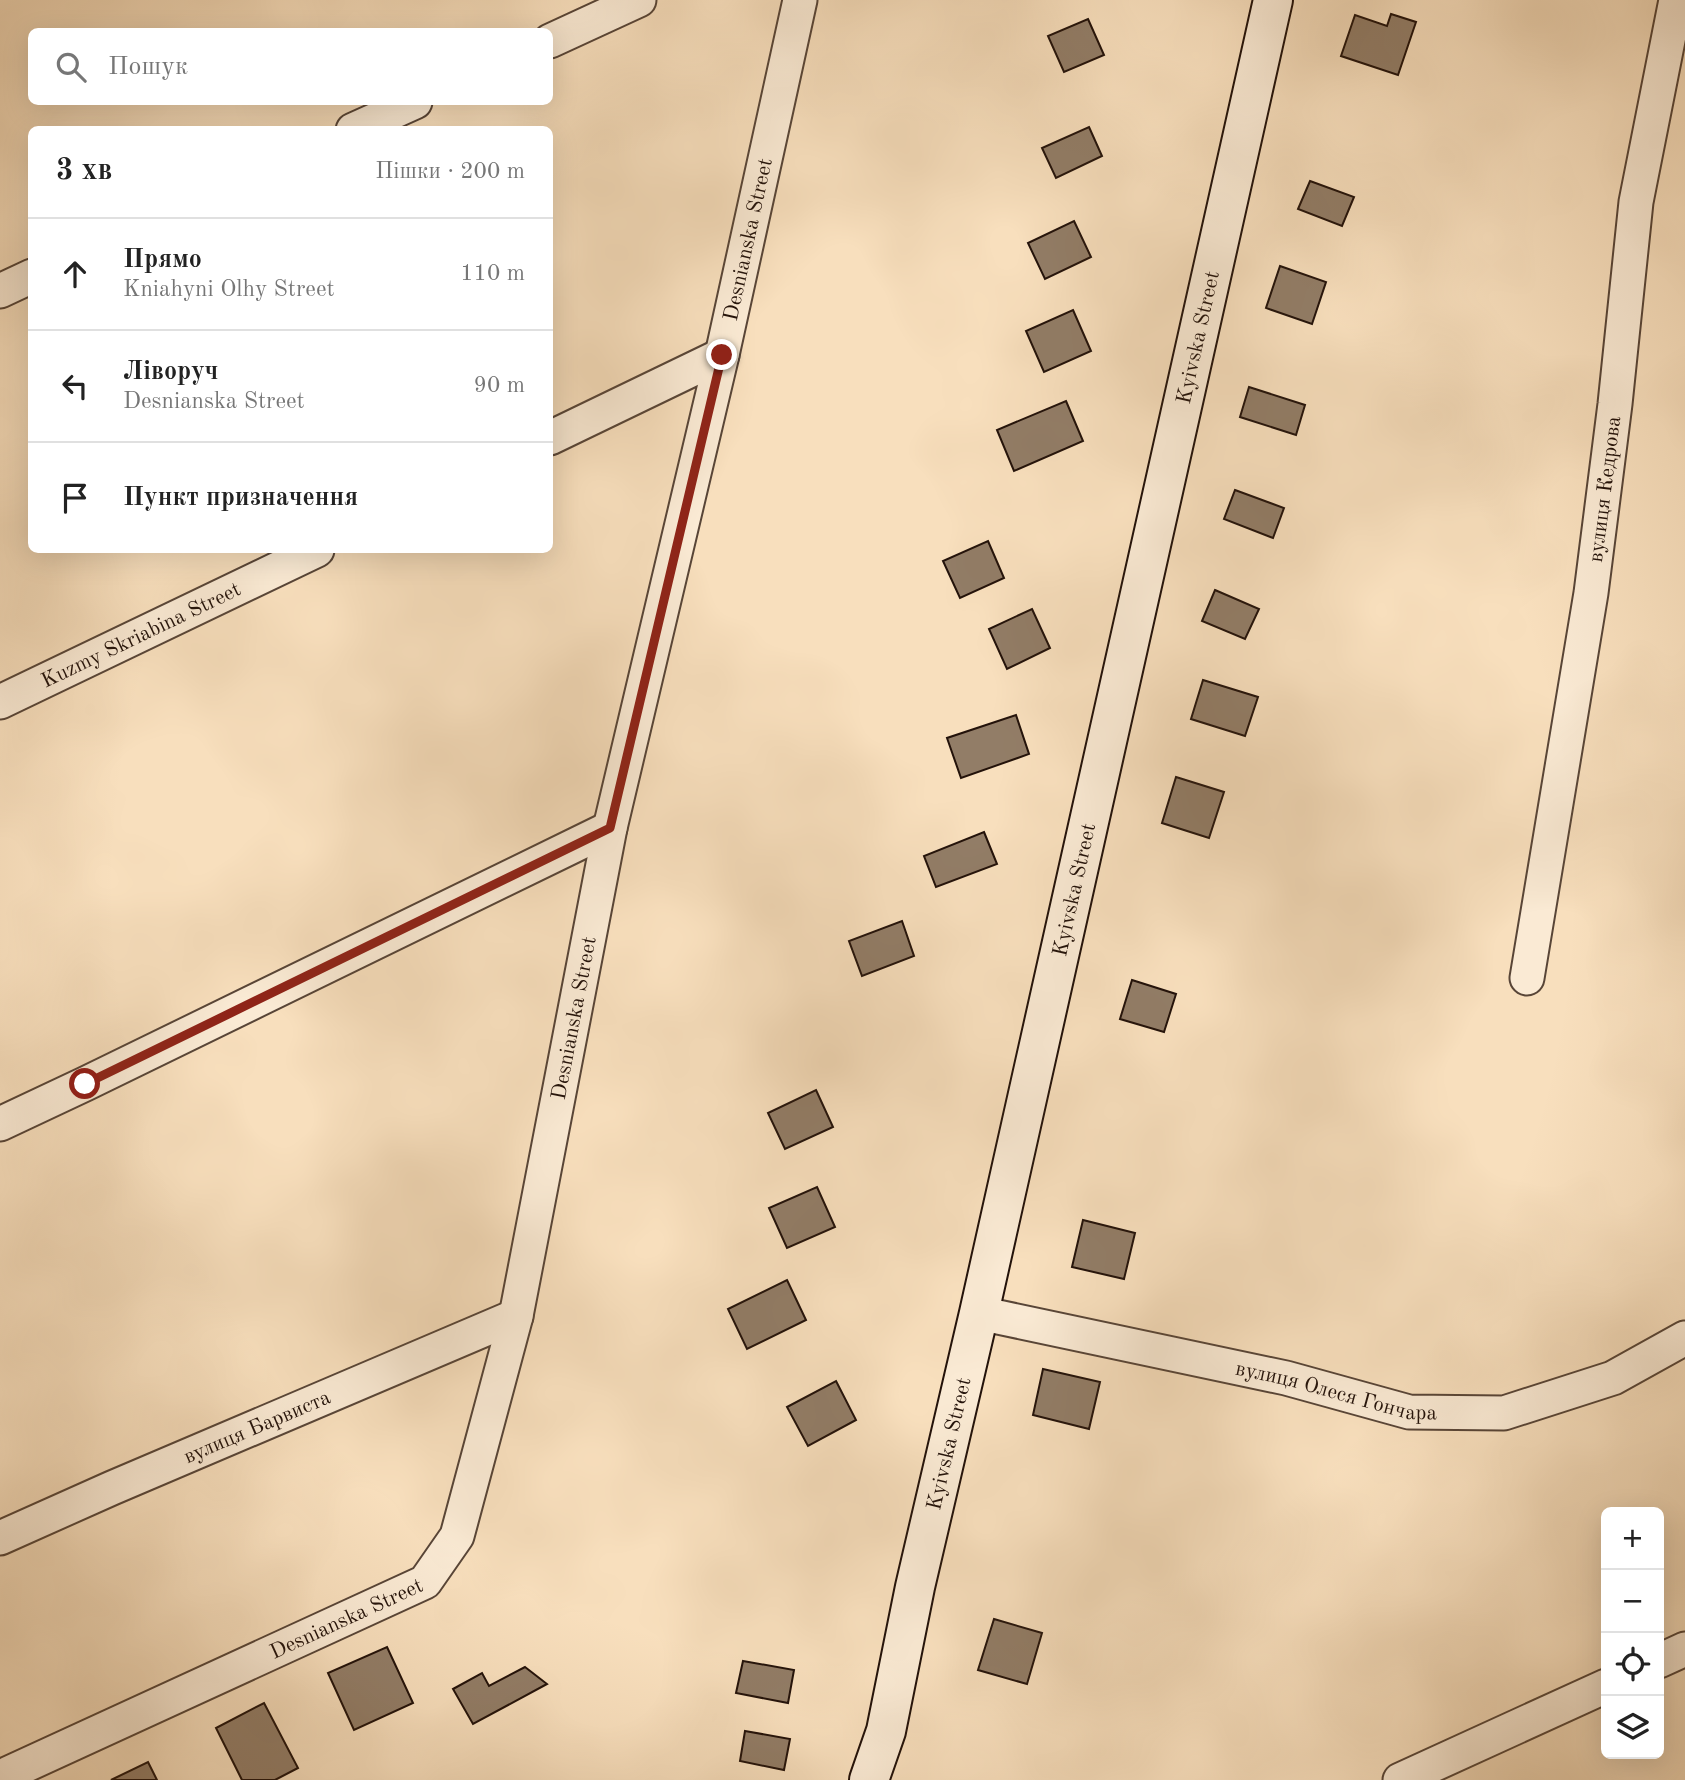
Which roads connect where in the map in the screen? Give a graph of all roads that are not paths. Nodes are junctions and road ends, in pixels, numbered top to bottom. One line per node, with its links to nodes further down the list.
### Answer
1 (639, 0): 5 (street)
2 (800, 0): 10 (street, Desnianska Street)
3 (1273, 0): 17 (main road, Kyivska Street)
4 (1676, 0): 15 (street, вулиця Кедрова)
5 (553, 40)
6 (408, 105): 7 (street)
7 (362, 126)
8 (28, 278): 9 (street)
9 (0, 291)
10 (722, 355): 11 (street); 14 (street, Desnianska Street)
11 (553, 437)
12 (311, 553): 13 (street, Kuzmy Skriabina Street)
13 (0, 702)
14 (610, 828): 16 (street); 18 (street, Desnianska Street)
15 (1527, 978)
16 (0, 1124)
17 (979, 1314): 19 (street, вулиця Олеся Гончара); 25 (main road, Kyivska Street)
18 (516, 1316): 20 (street, вулиця Барвиста); 24 (street, Desnianska Street)
19 (1685, 1338)
20 (0, 1538)
21 (1685, 1649): 22 (street)
22 (1664, 1659)
23 (1601, 1688): 26 (street)
24 (7, 1770)
25 (869, 1780)
26 (1400, 1780)

